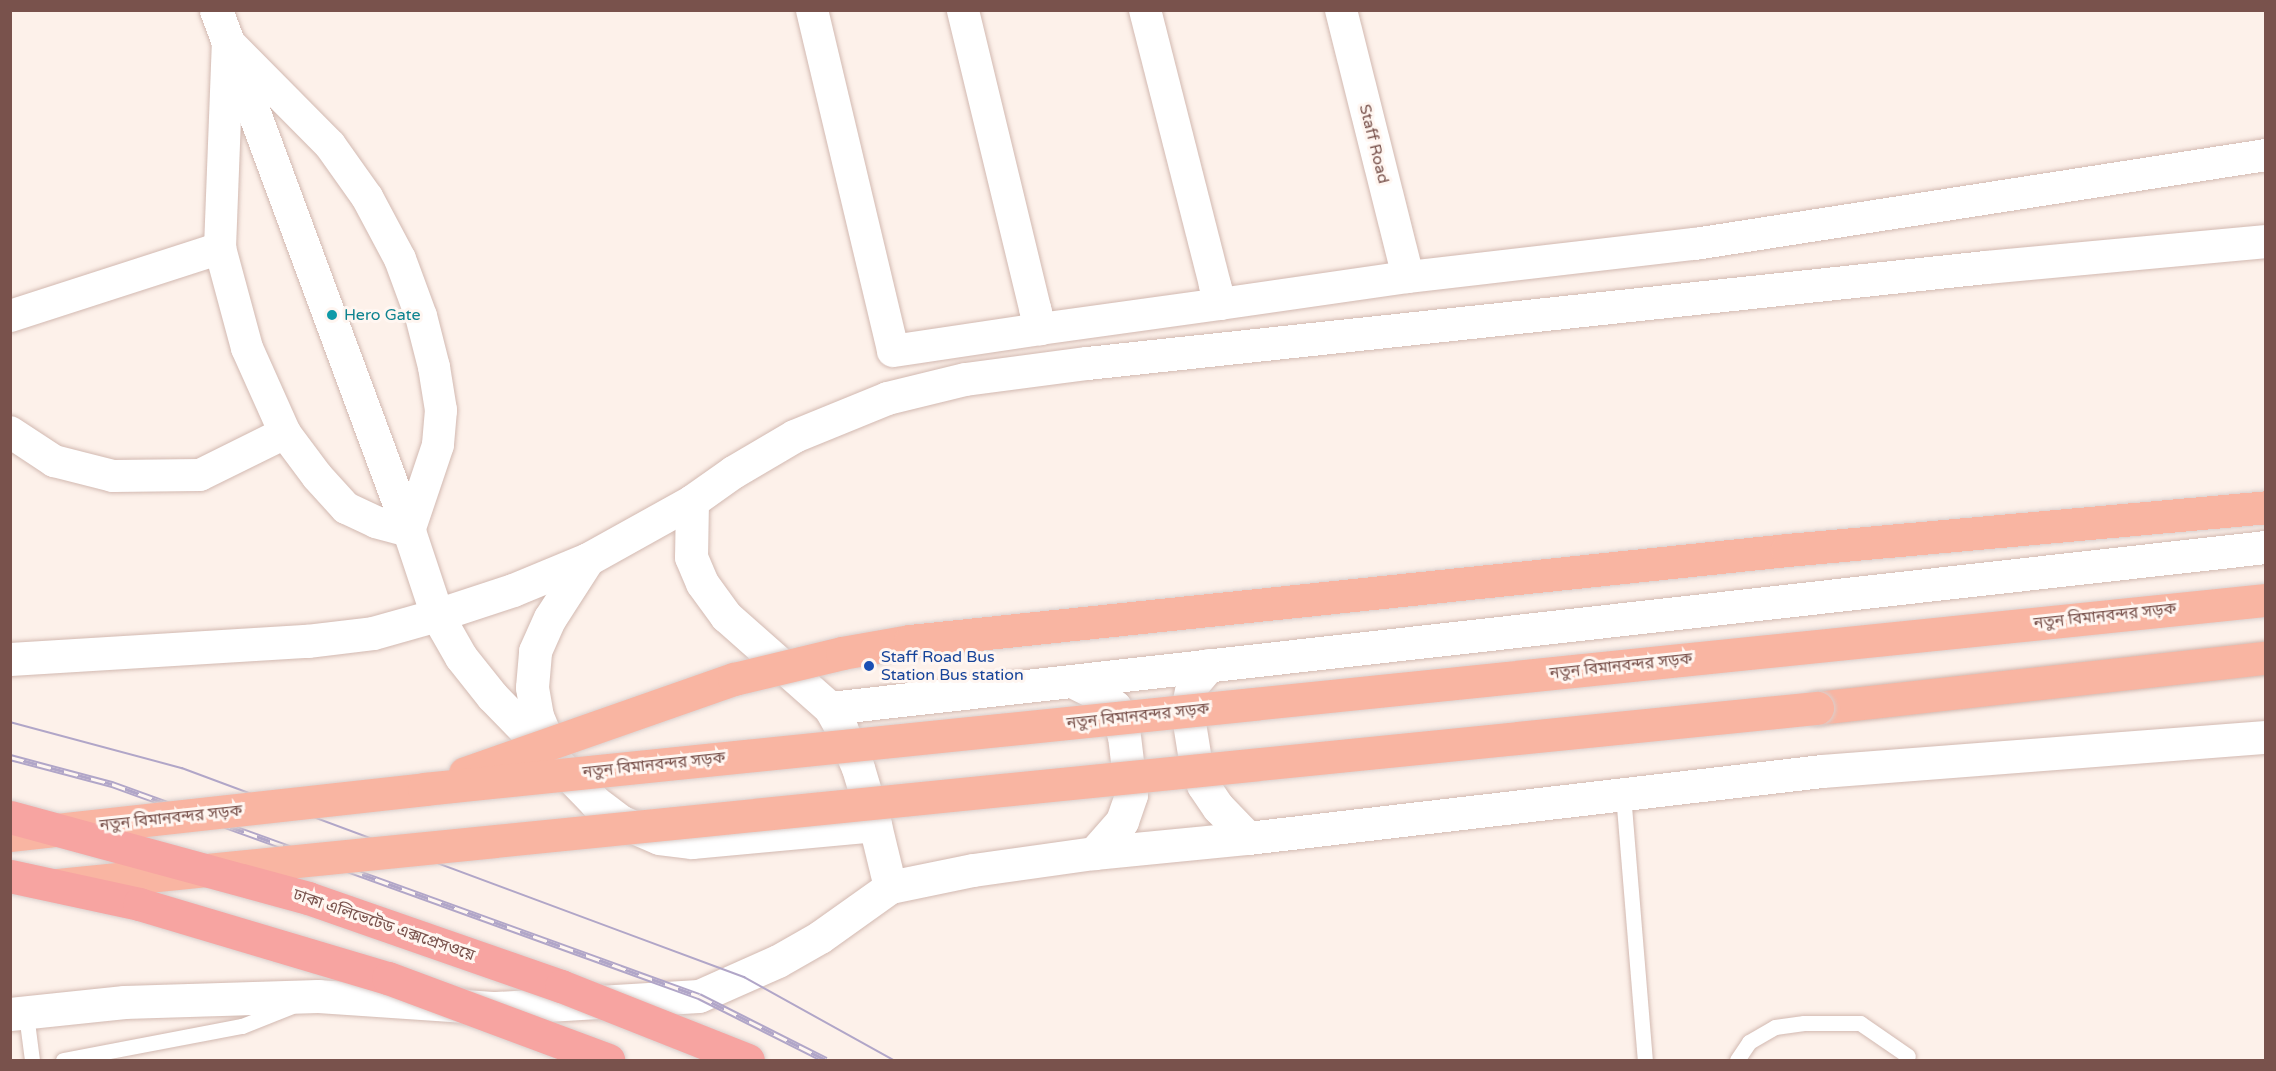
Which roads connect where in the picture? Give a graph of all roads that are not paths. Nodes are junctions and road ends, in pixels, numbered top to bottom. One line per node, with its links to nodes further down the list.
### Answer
1 (216, 10): 6 (main road)
2 (812, 10): 3 (street)
3 (963, 10): 4 (street)
4 (1145, 10): 10 (street)
5 (1341, 10): 10 (street, Staff Road)
6 (228, 42): 9 (street); 16 (main road); 16 (street)
7 (2265, 155): 10 (street)
8 (2265, 241): 14 (main road)
9 (220, 248): 11 (street); 13 (street)
10 (1408, 277)
11 (10, 316)
12 (10, 432): 13 (street)
13 (285, 433): 16 (street)
14 (692, 501): 18 (main road); 25 (main road)
15 (2265, 507): 28 (highway, bridge)
16 (409, 531): 20 (main road)
17 (2265, 547): 23 (main road)
18 (588, 559): 20 (main road); 27 (main road)
19 (2265, 600): 28 (highway, নতুন বিমানবন্দর সড়ক, bridge)
20 (436, 615): 22 (main road); 27 (main road)
21 (2265, 658): 37 (highway, bridge)
22 (10, 659)
23 (1209, 665): 24 (main road); 33 (main road)
24 (1072, 681): 25 (main road); 34 (main road)
25 (830, 708): 31 (main road)
26 (2265, 737): 29 (main road)
27 (556, 762): 31 (main road)
28 (424, 789): 32 (highway, নতুন বিমানবন্দর সড়ক, bridge)
29 (1623, 794): 33 (main road); 47 (lane)
30 (10, 817): 46 (highway, ঢাকা এলিভেটেড এক্সপ্রেসওয়ে, bridge)
31 (875, 825): 36 (main road)
32 (10, 835)
33 (1248, 838): 34 (main road)
34 (1094, 853): 36 (main road)
35 (10, 876): 45 (highway, bridge)
36 (890, 887): 39 (main road)
37 (10, 890)
38 (318, 996): 39 (main road); 40 (main road); 43 (lane)
39 (496, 1008): 44 (main road)
40 (18, 1014): 42 (lane)
41 (1908, 1056): 48 (lane)
42 (32, 1060)
43 (63, 1060)
44 (565, 1060)
45 (608, 1060)
46 (748, 1060)
47 (1645, 1060)
48 (1737, 1060)

